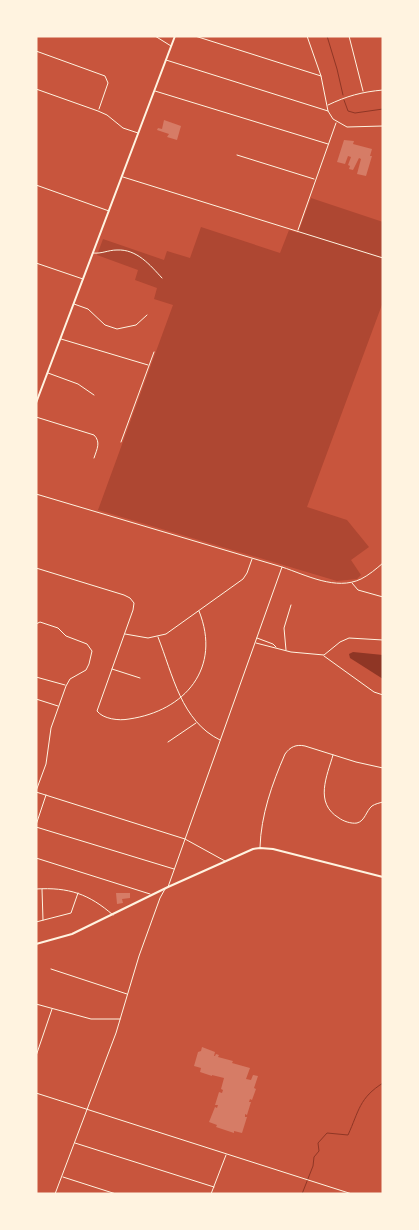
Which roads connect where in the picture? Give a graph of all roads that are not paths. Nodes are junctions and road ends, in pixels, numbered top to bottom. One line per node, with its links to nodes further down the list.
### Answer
1 (155, 36): 6 (street)
2 (175, 36): 6 (main road)
3 (195, 36): 9 (street)
4 (307, 36): 9 (street)
5 (349, 36): 13 (street)
6 (171, 46): 8 (main road)
7 (36, 51): 15 (street)
8 (166, 60): 11 (main road); 16 (street)
9 (321, 76): 14 (street)
10 (36, 89): 15 (street)
11 (155, 90): 19 (main road); 20 (street)
12 (383, 90): 13 (street)
13 (364, 92): 14 (street)
14 (327, 106): 16 (street)
15 (98, 111): 19 (street)
16 (328, 111): 17 (street)
17 (336, 122): 18 (street); 20 (street)
18 (383, 126)
19 (139, 133): 22 (main road)
20 (328, 144): 23 (street)
21 (237, 155): 23 (street)
22 (122, 177): 25 (main road); 26 (street)
23 (314, 180): 26 (street)
24 (36, 185): 25 (street)
25 (109, 211): 27 (main road)
26 (297, 231): 28 (street)
27 (93, 253): 30 (street); 31 (main road)
28 (383, 258)
29 (36, 263): 31 (street)
30 (162, 278)
31 (83, 279): 32 (main road)
32 (74, 304): 33 (street); 34 (main road)
33 (147, 315)
34 (60, 339): 36 (street); 37 (main road)
35 (154, 352): 36 (street)
36 (149, 366): 41 (street)
37 (48, 372): 38 (street); 39 (main road)
38 (94, 395)
39 (36, 403)
40 (36, 417): 42 (street)
41 (121, 442)
42 (94, 458)
43 (36, 494): 44 (street)
44 (252, 559): 46 (street); 51 (street)
45 (383, 563): 48 (street)
46 (282, 567): 48 (street); 55 (street)
47 (36, 568): 53 (street)
48 (352, 582): 49 (street)
49 (383, 597)
50 (291, 606): 59 (street)
51 (199, 611): 54 (street); 67 (street)
52 (36, 624): 64 (street)
53 (124, 634): 54 (street); 61 (street)
54 (158, 637): 67 (street)
55 (257, 638): 57 (street); 58 (street)
56 (383, 640): 60 (street)
57 (256, 642): 58 (street); 70 (street)
58 (276, 648): 59 (street)
59 (286, 651): 60 (street)
60 (324, 655): 65 (street)
61 (112, 669): 63 (street); 67 (street)
62 (36, 677): 64 (street)
63 (140, 678)
64 (66, 686): 68 (street)
65 (383, 695)
66 (36, 699): 68 (street)
67 (181, 699): 69 (street)
68 (59, 706): 74 (street)
69 (196, 723): 70 (street); 71 (street)
70 (220, 740): 78 (street)
71 (168, 742)
72 (333, 754): 73 (street); 76 (street); 79 (street)
73 (383, 768)
74 (36, 792): 75 (street)
75 (46, 795): 77 (street); 78 (street)
76 (383, 802)
77 (36, 826): 82 (street)
78 (185, 839): 81 (street); 82 (street)
79 (260, 848): 81 (main road); 83 (main road)
80 (36, 858): 88 (street)
81 (226, 861): 84 (main road)
82 (174, 869): 84 (street)
83 (383, 877)
84 (166, 888): 88 (main road); 94 (street)
85 (36, 889): 86 (street)
86 (42, 889): 87 (street); 90 (street)
87 (78, 892): 89 (street); 90 (street)
88 (152, 895): 89 (main road)
89 (114, 915): 92 (main road)
90 (43, 921): 91 (street)
91 (36, 922)
92 (36, 944)
93 (51, 969): 94 (street)
94 (127, 994): 97 (street)
95 (36, 1004): 96 (street)
96 (52, 1009): 97 (street); 98 (street)
97 (120, 1019): 100 (street)
98 (36, 1056)
99 (36, 1093): 100 (street)
100 (88, 1109): 101 (street); 102 (street)
101 (75, 1143): 103 (street); 104 (street)
102 (226, 1154): 104 (street); 108 (street)
103 (62, 1176): 105 (street); 106 (street)
104 (214, 1188): 107 (street)
105 (55, 1194)
106 (116, 1194)
107 (211, 1194)
108 (352, 1194)

